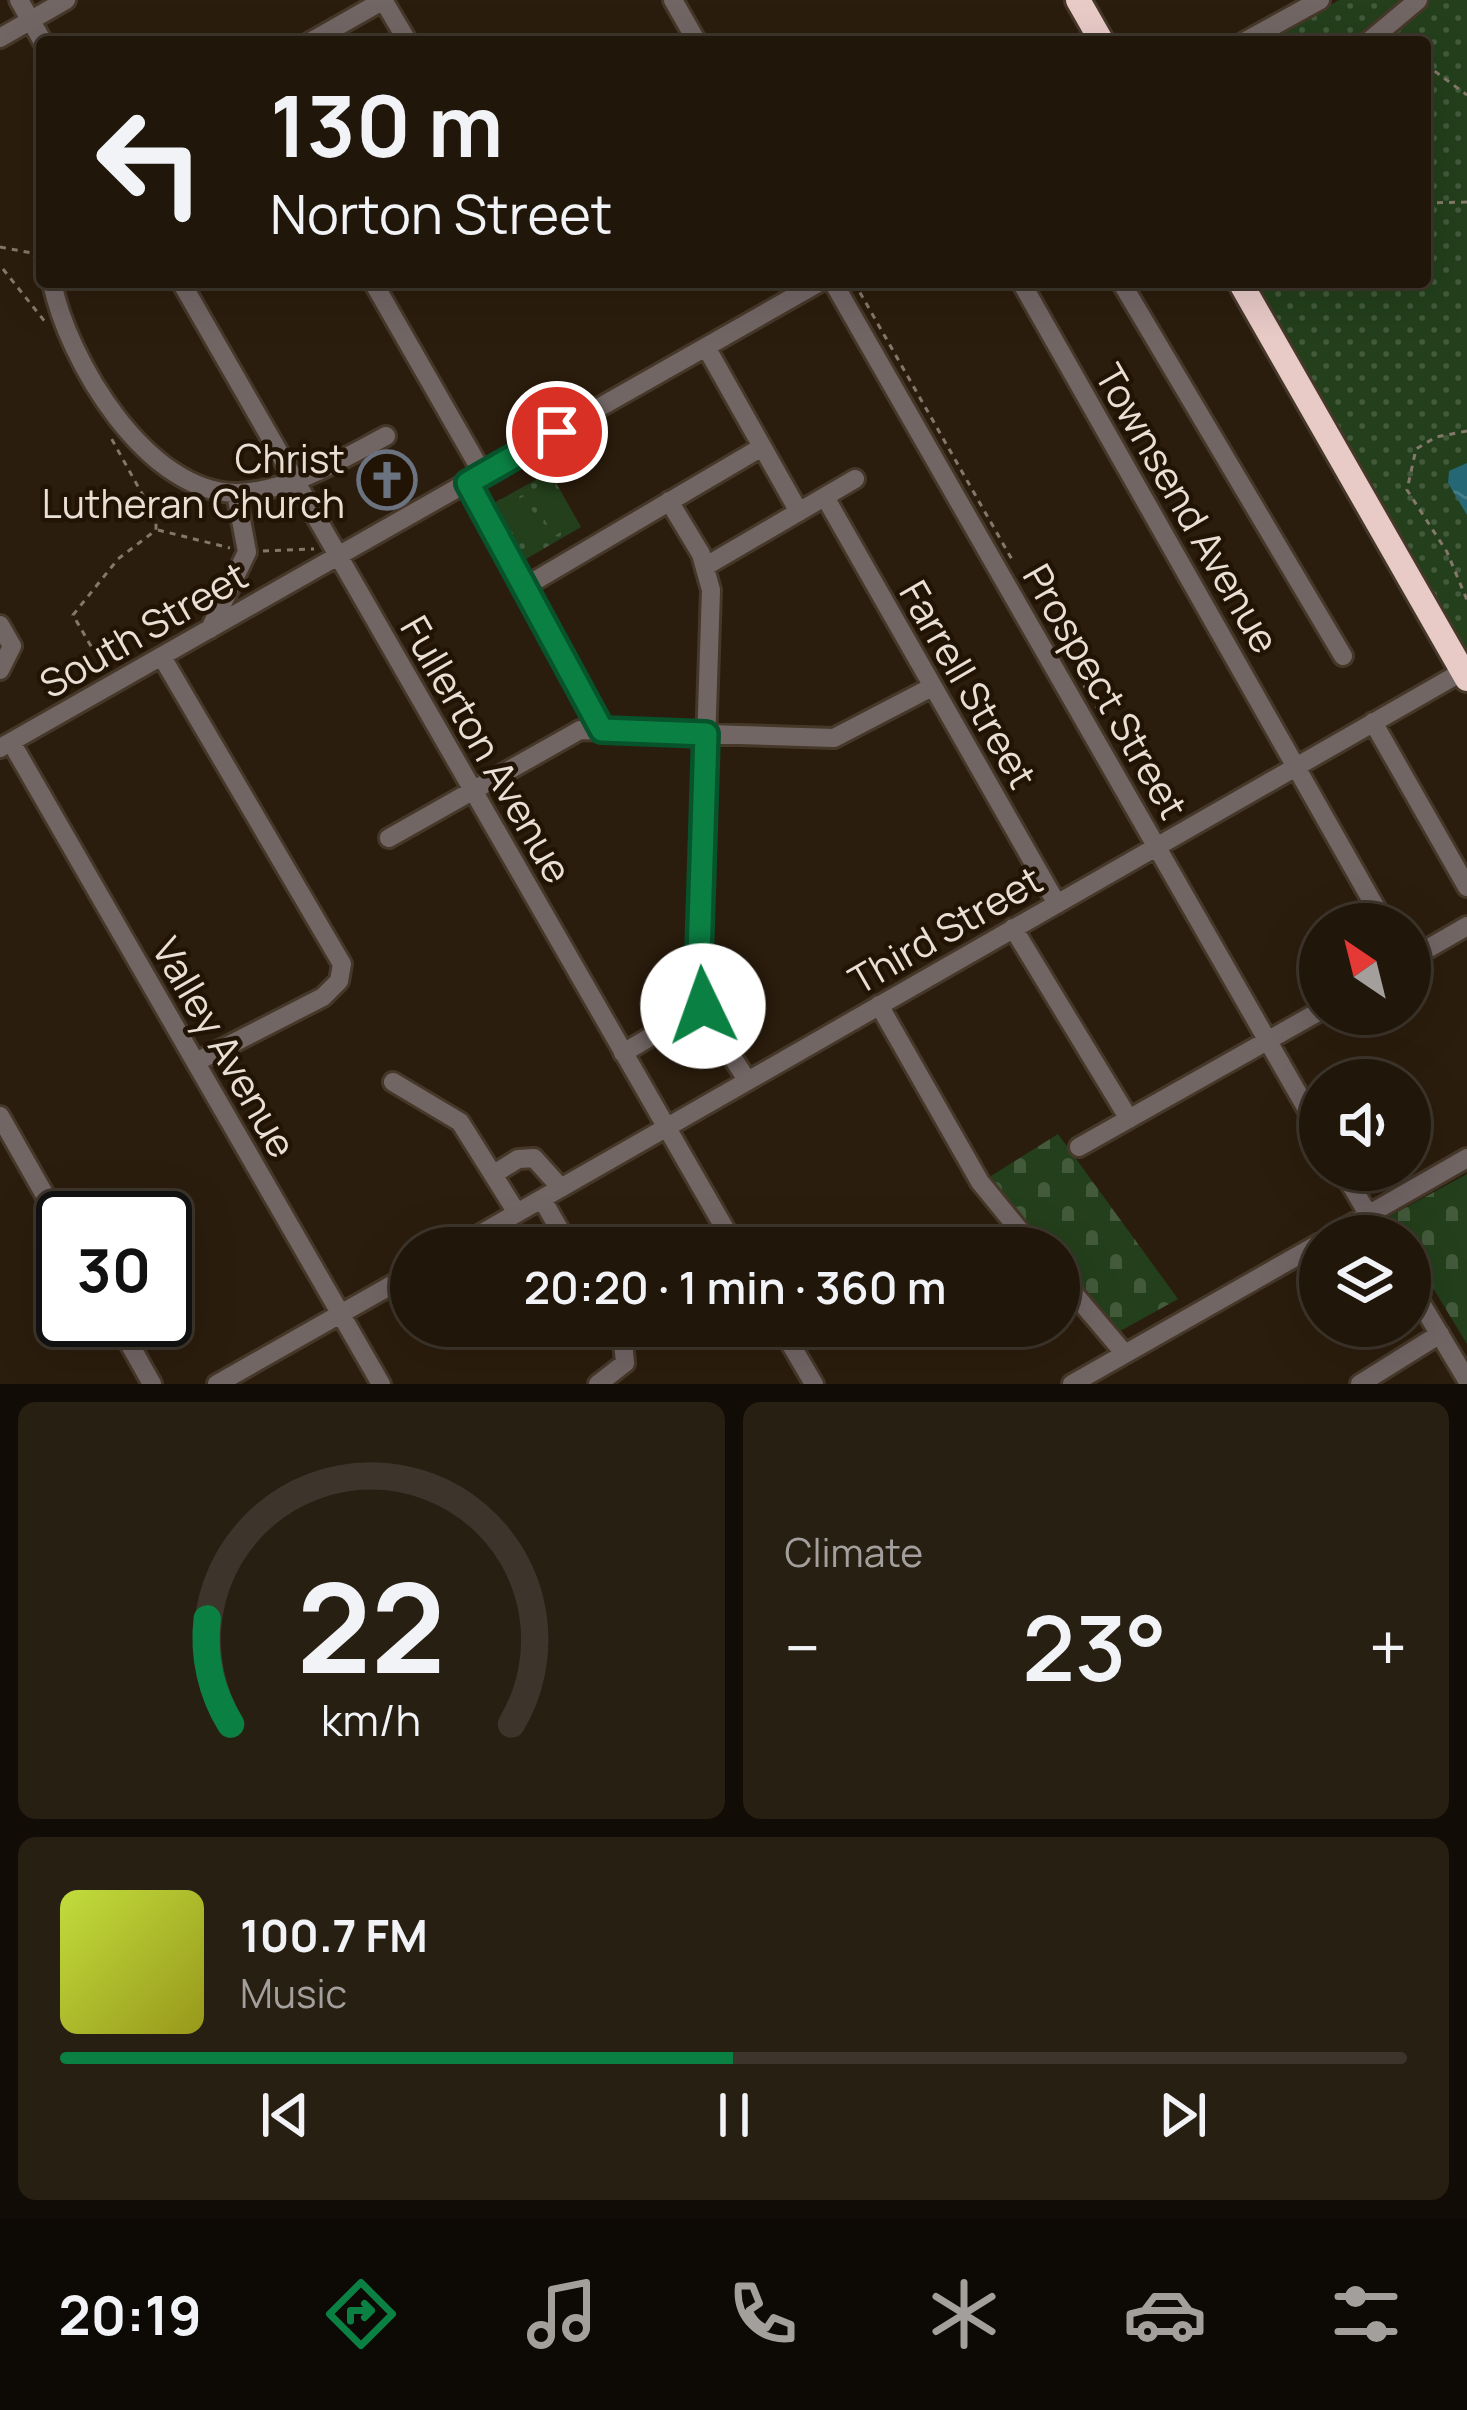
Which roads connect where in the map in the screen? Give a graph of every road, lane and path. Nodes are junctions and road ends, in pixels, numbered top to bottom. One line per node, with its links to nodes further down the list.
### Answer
1 (19, 0): 8 (street)
2 (65, 0): 8 (street)
3 (383, 0): 10 (street); 11 (street)
4 (673, 0): 12 (street)
5 (1078, 0): 13 (highway)
6 (1418, 0): 15 (street)
7 (1317, 1): 14 (street)
8 (31, 20): 9 (street); 16 (street)
9 (40, 36)
10 (320, 36)
11 (404, 36)
12 (694, 36)
13 (1099, 36)
14 (1255, 36)
15 (1375, 36)
16 (0, 38)
17 (1431, 68): 18 (path)
18 (1467, 95)
19 (1467, 202): 20 (path)
20 (1431, 203)
21 (0, 247): 22 (path)
22 (36, 259)
23 (3, 268): 33 (path)
24 (54, 288): 42 (street)
25 (184, 288): 41 (street, Fullerton Avenue)
26 (376, 288): 39 (street)
27 (809, 288): 34 (street, South Street)
28 (836, 288): 68 (street, Prospect Street)
29 (857, 288): 48 (path)
30 (1024, 288): 65 (street, Townsend Avenue)
31 (1125, 288): 53 (street)
32 (1243, 288): 58 (highway)
33 (56, 339)
34 (706, 347): 38 (street); 39 (street, South Street)
35 (104, 426): 56 (path)
36 (1467, 431): 50 (path)
37 (386, 436): 41 (street)
38 (762, 447): 44 (street); 45 (street)
39 (475, 478): 46 (street, South Street); 49 (street)
40 (855, 479): 43 (street)
41 (296, 481): 42 (street); 46 (street, Fullerton Avenue)
42 (236, 493): 52 (street)
43 (825, 497): 45 (street); 59 (street, Farrell Street)
44 (669, 501): 47 (street); 49 (street)
45 (799, 512): 47 (street)
46 (339, 556): 52 (street, South Street); 66 (street, Fullerton Avenue)
47 (706, 566): 63 (street)
48 (1018, 569)
49 (526, 586): 62 (street)
50 (1467, 600)
51 (0, 625): 57 (street)
52 (210, 629): 54 (street, South Street)
53 (1343, 656)
54 (162, 657): 64 (street, South Street); 80 (street)
55 (1070, 660): 60 (path)
56 (103, 667)
57 (0, 670)
58 (1466, 673): 61 (street, Third Street)
59 (932, 687): 63 (street); 71 (street, Farrell Street)
60 (1103, 718)
61 (1373, 722): 65 (street, Third Street); 69 (street)
62 (602, 730): 63 (street); 66 (street)
63 (706, 734): 76 (street)
64 (3, 747): 80 (street, Valley Avenue)
65 (1299, 765): 68 (street, Third Street); 70 (street, Townsend Avenue)
66 (473, 791): 67 (street); 79 (street, Fullerton Avenue)
67 (389, 838)
68 (1157, 847): 71 (street, Third Street); 78 (street, Prospect Street)
69 (1467, 887)
70 (1374, 903)
71 (1057, 904): 73 (street, Third Street)
72 (1467, 926): 74 (street)
73 (1013, 928): 75 (street, Third Street); 85 (street)
74 (1431, 947)
75 (879, 1005): 81 (street, Third Street); 99 (street)
76 (703, 1006): 79 (street); 81 (street)
77 (1299, 1023): 78 (street)
78 (1267, 1041): 83 (street, Prospect Street); 85 (street)
79 (623, 1053): 86 (street, Fullerton Avenue)
80 (196, 1062): 103 (street, Valley Avenue)
81 (748, 1080): 86 (street, Third Street)
82 (393, 1082): 89 (street)
83 (1299, 1096)
84 (0, 1116): 91 (street)
85 (1129, 1119): 87 (street)
86 (666, 1127): 90 (street, Third Street); 98 (street, Fullerton Avenue)
87 (1079, 1147)
88 (1467, 1158): 95 (street)
89 (494, 1174): 90 (street); 94 (street)
90 (561, 1188): 93 (street, Third Street)
91 (43, 1191)
92 (1354, 1191): 95 (street)
93 (542, 1199): 94 (street, Third Street); 97 (street)
94 (517, 1213): 96 (street, Third Street)
95 (1368, 1215)
96 (493, 1227)
97 (558, 1227)
98 (724, 1227)
99 (1017, 1227)
100 (1299, 1255): 109 (street)
101 (390, 1286): 103 (street)
102 (1080, 1301): 109 (street)
103 (340, 1314): 112 (street); 113 (street, Valley Avenue)
104 (1431, 1319): 105 (street)
105 (1440, 1334): 110 (street); 117 (street)
106 (131, 1347): 111 (street)
107 (623, 1347): 114 (street)
108 (792, 1347): 115 (street)
109 (1125, 1354): 116 (street)
110 (1466, 1382)
111 (152, 1384)
112 (218, 1384)
113 (381, 1384)
114 (598, 1384)
115 (814, 1384)
116 (1072, 1384)
117 (1360, 1384)

